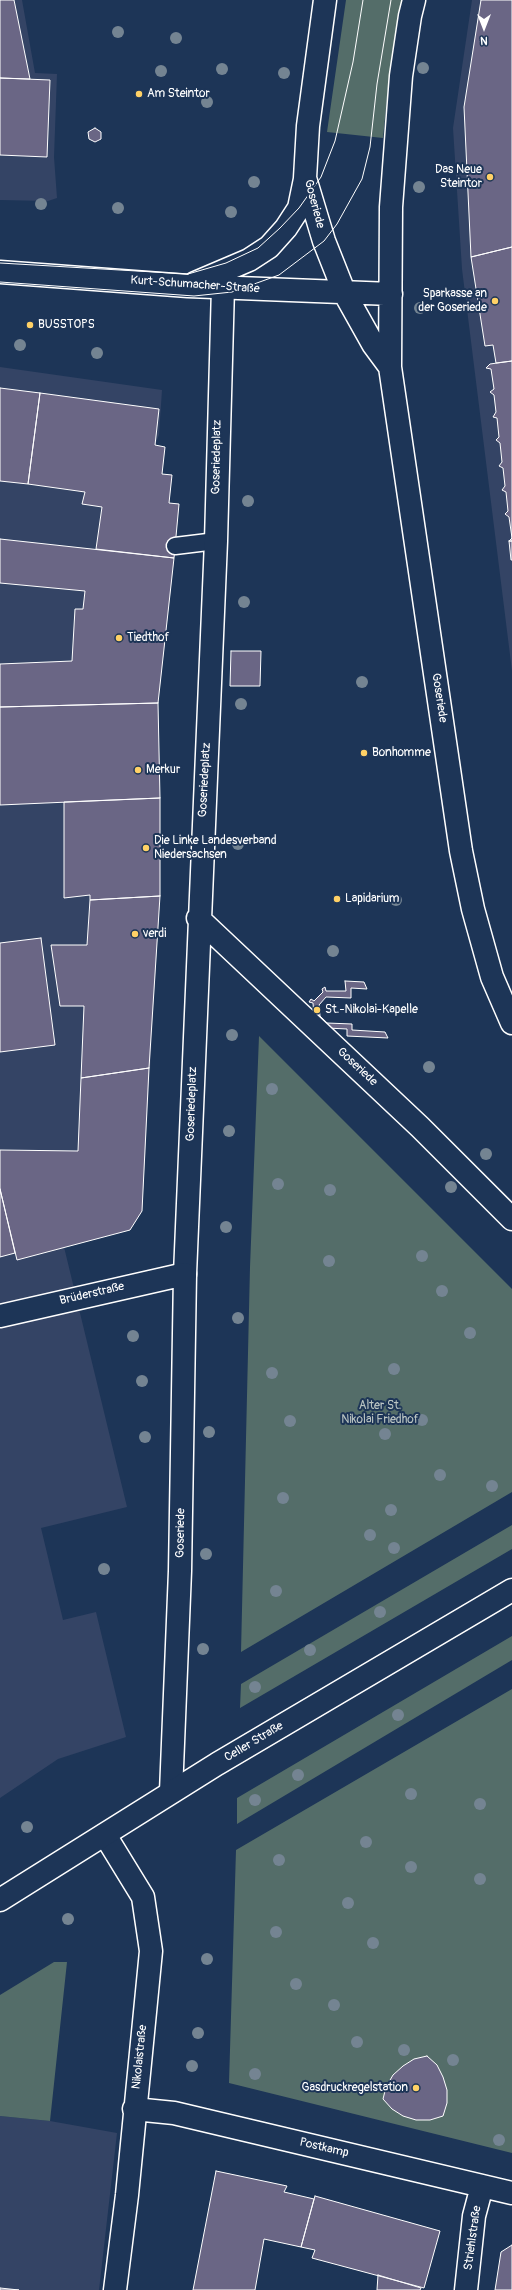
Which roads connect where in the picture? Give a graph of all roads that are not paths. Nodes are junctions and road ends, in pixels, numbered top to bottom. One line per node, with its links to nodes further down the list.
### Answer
1 (325, 0): 3 (street, Goseriede)
2 (414, 0): 8 (street, Goseriede)
3 (305, 178): 5 (street); 7 (street, Goseriede)
4 (0, 272): 5 (street, Kurt-Schumacher-Straße)
5 (188, 286): 6 (street, Kurt-Schumacher-Straße)
6 (223, 287): 7 (street, Kurt-Schumacher-Straße); 10 (street, Goseriedeplatz)
7 (345, 294): 8 (street, Kurt-Schumacher-Straße); 9 (street, Goseriede)
8 (391, 294): 9 (street, Goseriede)
9 (390, 367): 13 (street, Goseriede)
10 (216, 541): 11 (lane); 12 (street, Goseriedeplatz)
11 (175, 546)
12 (198, 918): 14 (street, Goseriede); 15 (street, Goseriedeplatz)
13 (512, 1023)
14 (512, 1219)
15 (185, 1274): 16 (street, Brüderstraße); 18 (street, Goseriede)
16 (0, 1316)
17 (512, 1590): 18 (street, Celler Straße)
18 (172, 1792): 19 (street, Celler Straße)
19 (105, 1835): 20 (street, Celler Straße); 21 (street, Nikolaistraße)
20 (0, 1900)
21 (134, 2108): 22 (street, Postkamp); 24 (street, Nikolaistraße)
22 (482, 2186): 23 (street, Postkamp); 25 (street, Striehlstraße)
23 (512, 2193)
24 (115, 2290)
25 (466, 2290)

